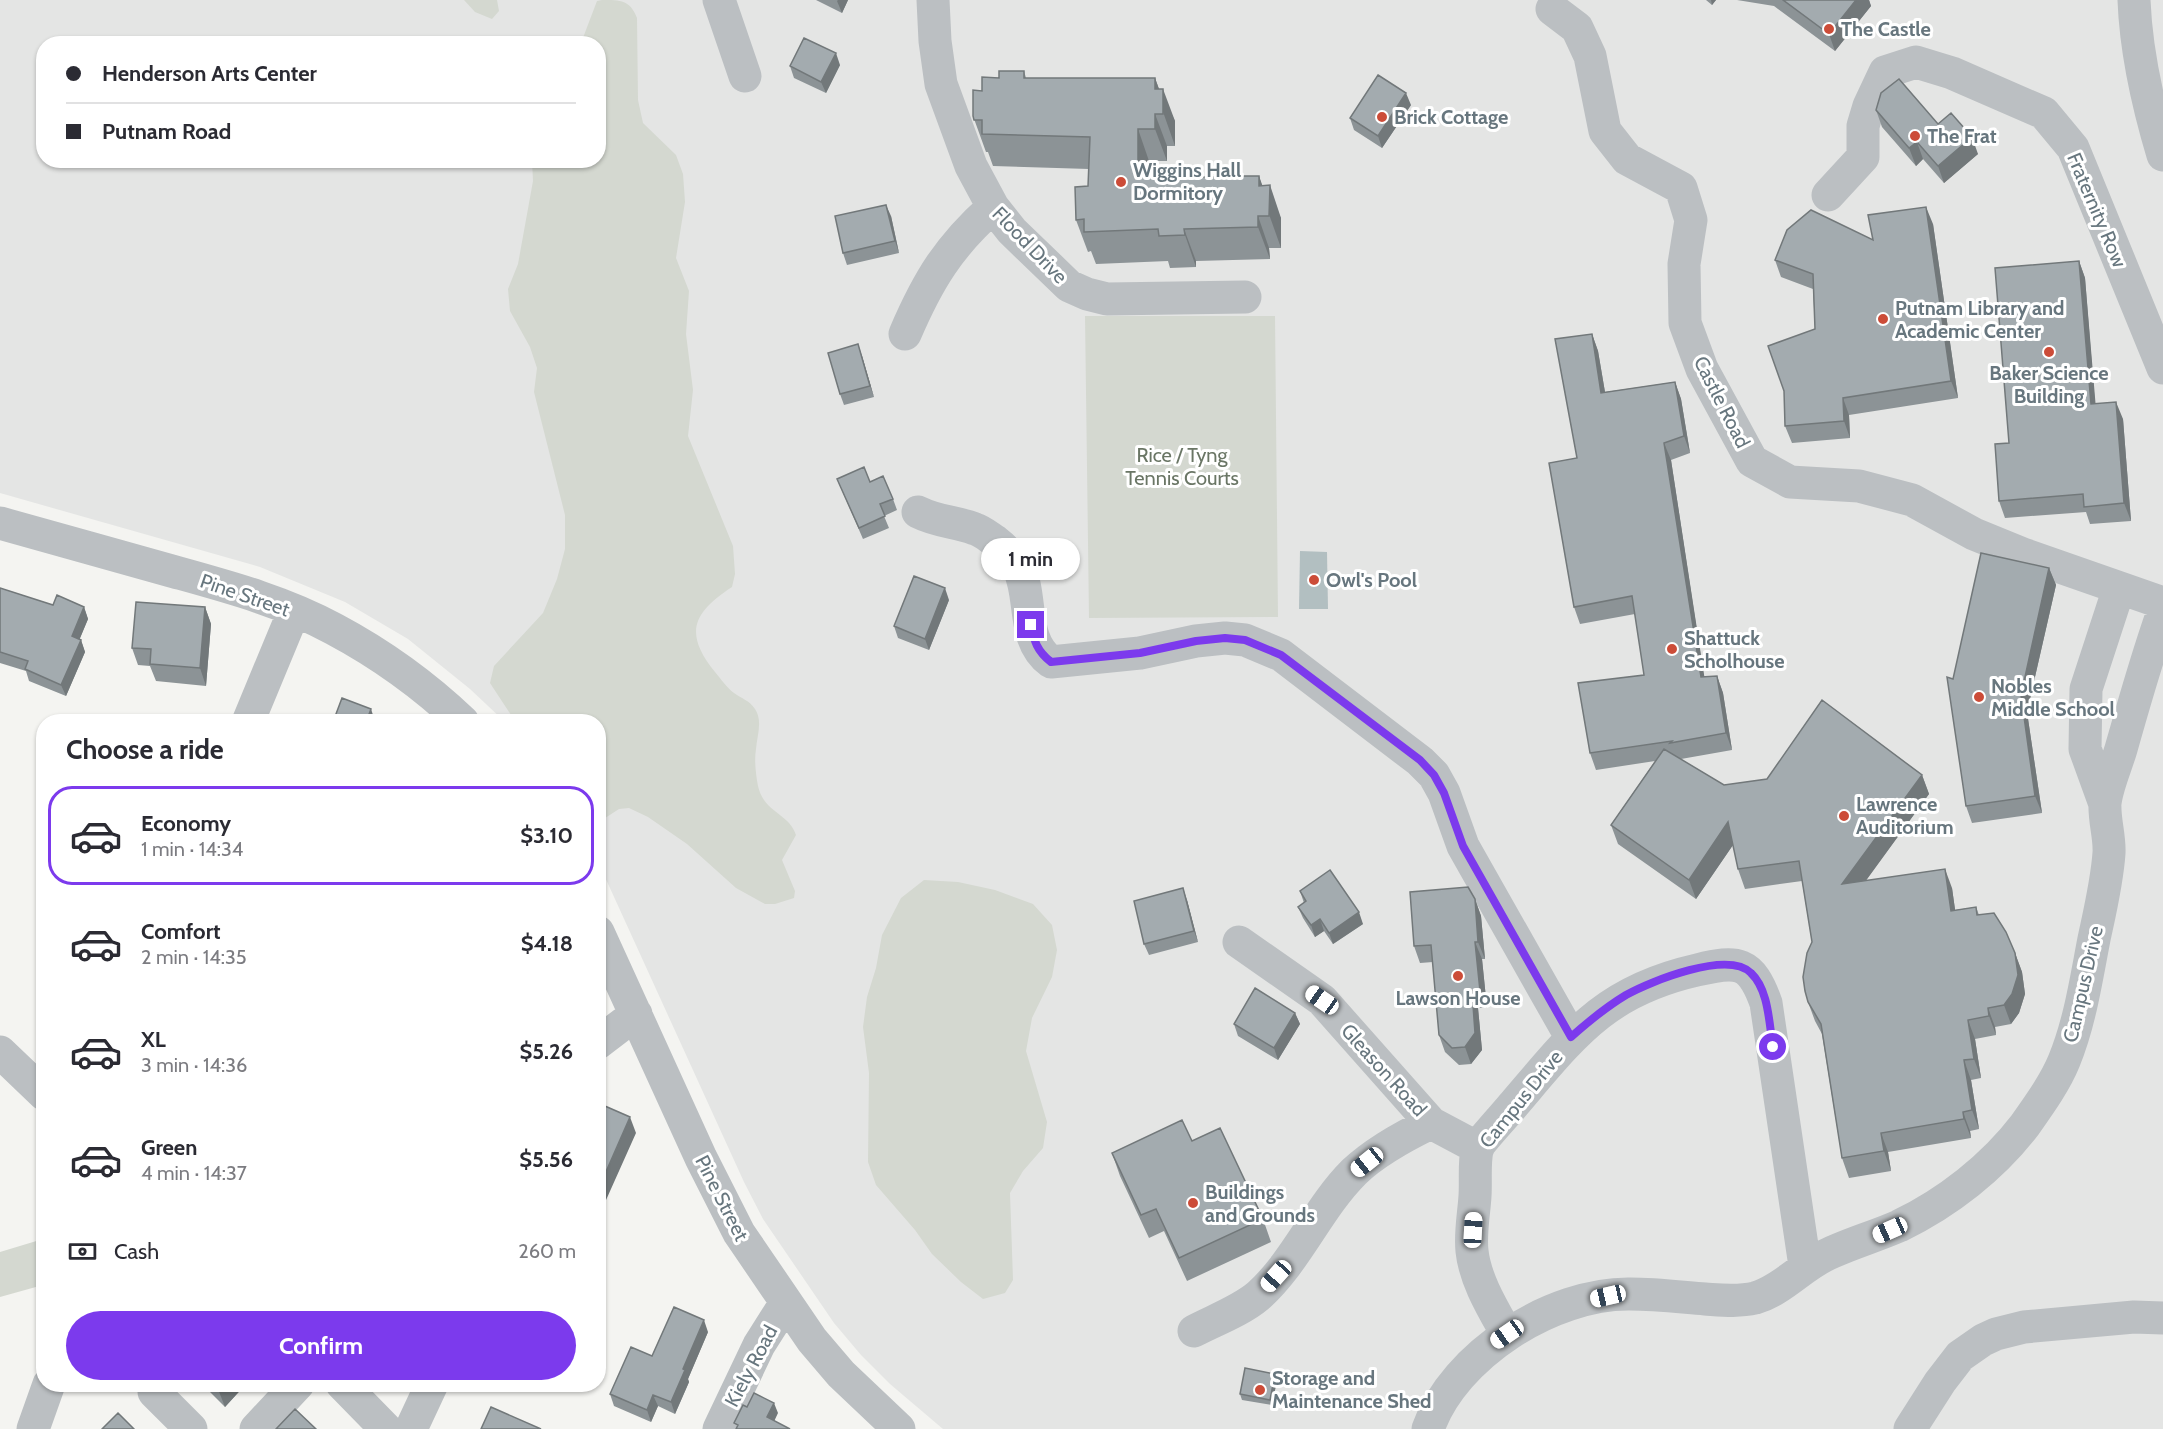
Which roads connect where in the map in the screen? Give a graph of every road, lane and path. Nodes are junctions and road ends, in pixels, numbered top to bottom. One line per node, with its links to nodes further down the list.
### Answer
1 (719, 0): 6 (street)
2 (933, 0): 9 (street, Flood Drive)
3 (2134, 0): 5 (street)
4 (1552, 9): 15 (street, Castle Road)
5 (2152, 61): 7 (street)
6 (745, 76)
7 (2163, 155)
8 (1828, 195): 12 (street, Fraternity Row)
9 (993, 207): 10 (street, Flood Drive); 11 (street)
10 (1245, 297)
11 (905, 334)
12 (2163, 368)
13 (918, 512): 26 (street)
14 (0, 522): 17 (street, Pine Street)
15 (2119, 588): 16 (street, Castle Road); 21 (street)
16 (2163, 603)
17 (294, 611): 19 (street); 20 (street, Pine Street)
18 (2163, 612): 21 (street, Campus Drive)
19 (251, 714)
20 (454, 714)
21 (2105, 804): 31 (street, Campus Drive)
22 (1239, 942): 29 (street, Gleason Road)
23 (606, 949): 24 (street, Pine Street)
24 (636, 1014): 25 (street); 32 (street, Pine Street)
25 (606, 1037)
26 (1571, 1037): 30 (street, Campus Drive); 31 (street, Campus Drive)
27 (0, 1052): 28 (street)
28 (36, 1086)
29 (1431, 1123): 30 (street, Gleason Road); 34 (street)
30 (1478, 1148): 35 (street, Campus Drive)
31 (1804, 1266): 35 (street, Campus Drive)
32 (785, 1304): 46 (street, Kiely Road); 47 (street, Pine Street)
33 (2163, 1318): 49 (street)
34 (1194, 1330)
35 (1507, 1334): 48 (street, Campus Drive)
36 (46, 1392): 41 (street)
37 (154, 1392): 42 (street)
38 (291, 1392): 43 (street)
39 (350, 1392): 44 (street)
40 (428, 1392): 45 (street)
41 (33, 1429)
42 (191, 1429)
43 (256, 1429)
44 (386, 1429)
45 (411, 1429)
46 (719, 1429)
47 (899, 1429)
48 (1428, 1429)
49 (1910, 1429)

